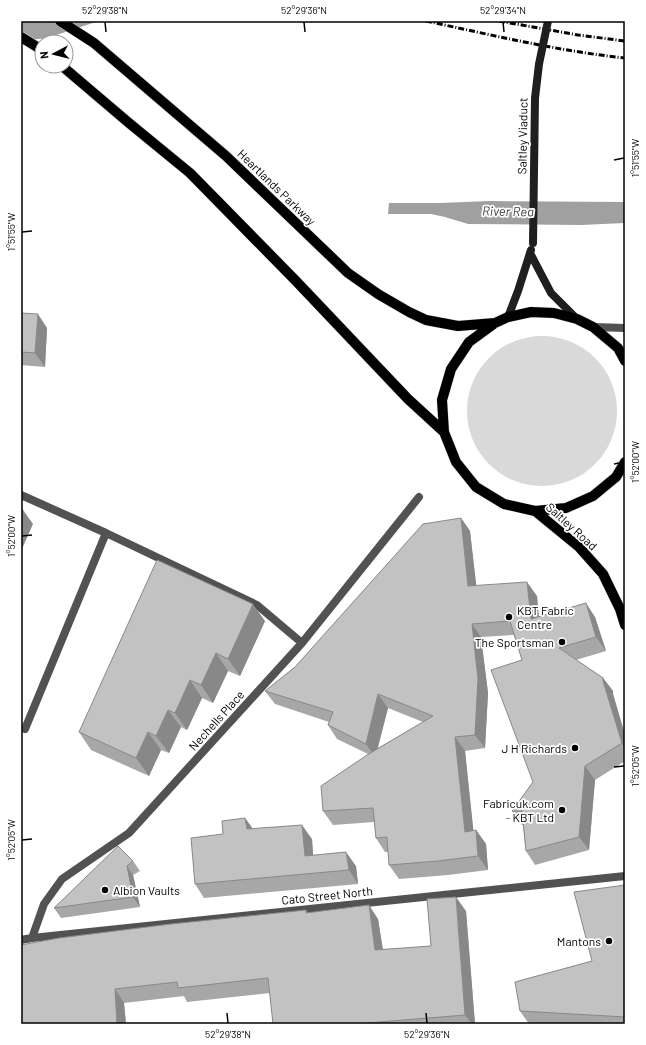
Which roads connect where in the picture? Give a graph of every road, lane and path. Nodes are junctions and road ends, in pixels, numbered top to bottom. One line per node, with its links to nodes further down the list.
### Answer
1 (60, 21): 9 (main road, Heartlands Parkway)
2 (548, 21): 6 (main road, Saltley Viaduct, bridge)
3 (21, 37): 4 (main road)
4 (34, 45)
5 (71, 74): 13 (main road)
6 (530, 253): 7 (main road, Saltley Viaduct); 8 (main road)
7 (508, 317): 8 (main road); 9 (main road)
8 (577, 319): 10 (main road)
9 (495, 323): 13 (main road)
10 (593, 327): 11 (street); 12 (main road)
11 (625, 328)
12 (625, 361)
13 (444, 432): 17 (main road)
14 (625, 462): 17 (main road)
15 (21, 495): 18 (street)
16 (419, 497): 20 (street, Nechells Place)
17 (535, 511): 19 (main road, Saltley Road)
18 (106, 533): 20 (street); 21 (street)
19 (625, 625)
20 (302, 643): 23 (street, Nechells Place)
21 (24, 729)
22 (625, 876): 23 (street, Cato Street North)
23 (32, 938): 24 (street)
24 (21, 940)

